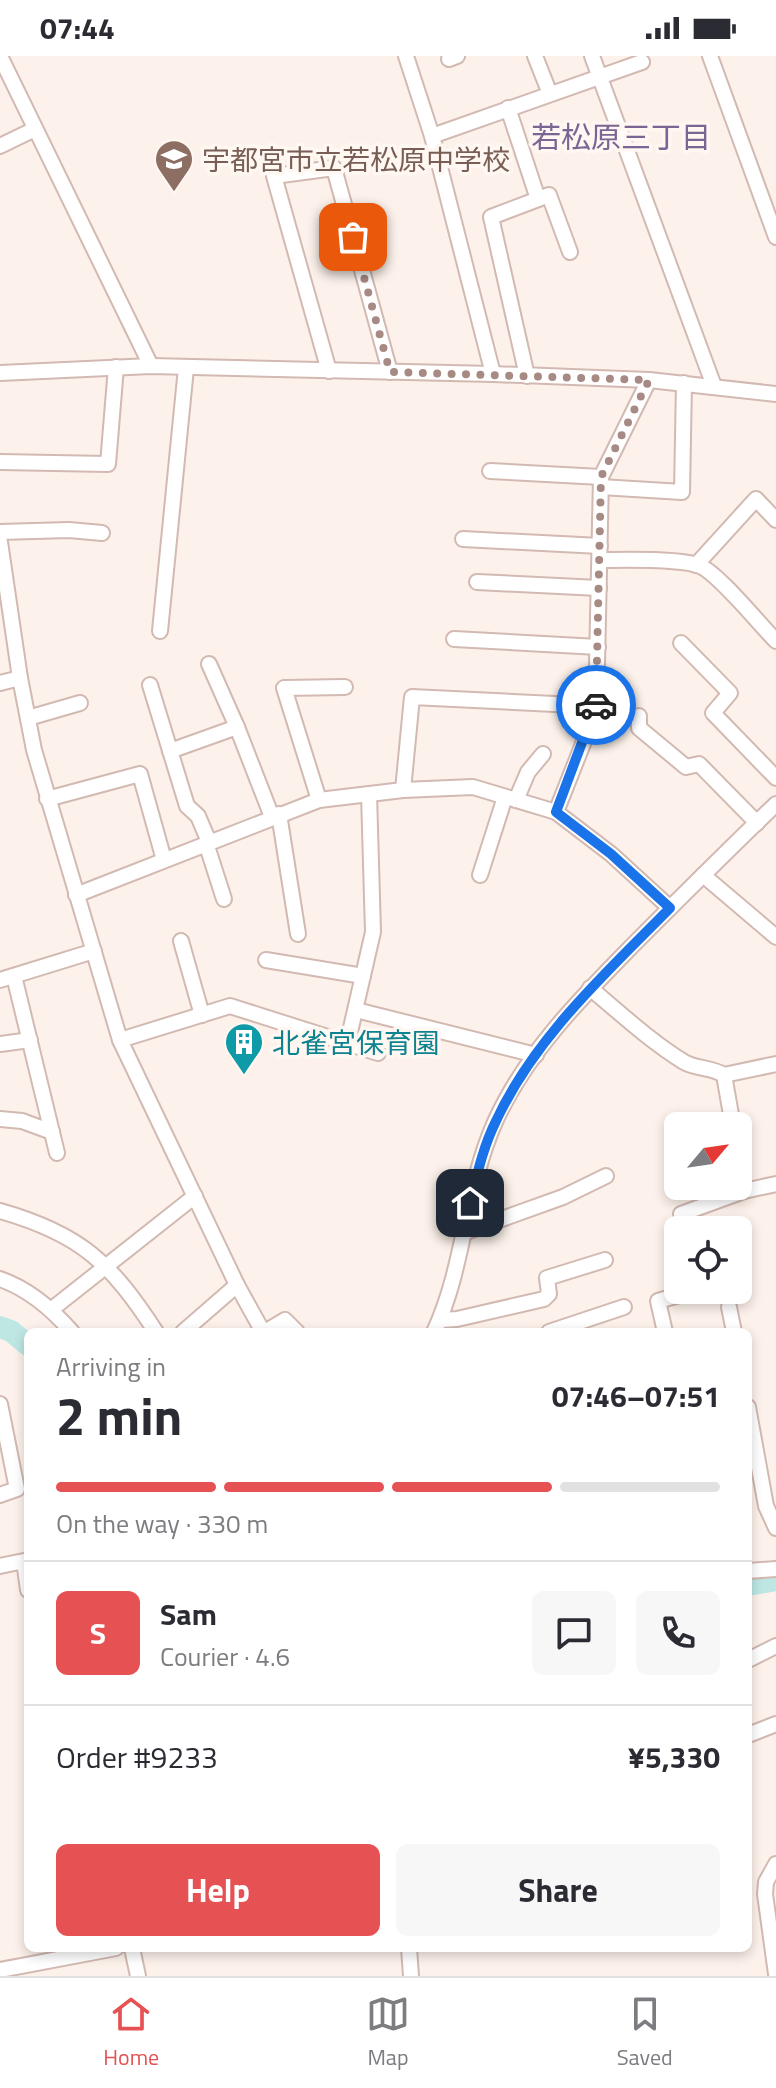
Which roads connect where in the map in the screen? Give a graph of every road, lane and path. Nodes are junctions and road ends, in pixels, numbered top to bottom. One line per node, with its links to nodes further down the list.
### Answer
1 (0, 56): 10 (street)
2 (406, 56): 11 (street)
3 (535, 56): 8 (street)
4 (592, 56): 7 (street)
5 (710, 56): 14 (street)
6 (642, 62): 7 (street)
7 (599, 77): 8 (street); 26 (street)
8 (550, 94): 9 (street)
9 (508, 108): 11 (street); 13 (street)
10 (35, 129): 12 (street); 16 (street)
11 (432, 136): 22 (street)
12 (0, 146)
13 (538, 199): 15 (street); 23 (street)
14 (776, 237)
15 (570, 252)
16 (151, 366): 17 (street); 18 (street)
17 (116, 367): 21 (street); 28 (street)
18 (186, 368): 19 (street); 41 (street)
19 (329, 371): 20 (street); 20 (street)
20 (390, 372): 22 (street)
21 (0, 373)
22 (493, 374): 23 (street)
23 (527, 376): 24 (street)
24 (649, 380): 25 (street); 30 (street)
25 (684, 383): 26 (street); 30 (street)
26 (714, 386): 27 (street)
27 (776, 394)
28 (0, 462)
29 (490, 471): 30 (street)
30 (601, 482): 36 (street)
31 (776, 520): 37 (street)
32 (0, 532): 33 (street)
33 (102, 533)
34 (463, 539): 36 (street)
35 (0, 542): 40 (street)
36 (600, 553): 37 (street); 39 (street)
37 (696, 565): 42 (street)
38 (477, 582): 39 (street)
39 (599, 588): 45 (street)
40 (5, 616): 47 (street)
41 (160, 631)
42 (775, 638)
43 (454, 639): 45 (street)
44 (681, 643): 58 (street)
45 (598, 647): 52 (street)
46 (209, 664): 55 (street)
47 (20, 678): 48 (street); 54 (street)
48 (0, 683)
49 (150, 685): 56 (street)
50 (345, 687): 63 (street)
51 (80, 703): 54 (street)
52 (596, 706): 59 (street); 65 (street)
53 (639, 716): 67 (street)
54 (28, 718): 62 (street)
55 (237, 727): 56 (street); 66 (street)
56 (170, 751): 68 (street)
57 (543, 754): 61 (street)
58 (776, 778)
59 (403, 790): 60 (street); 61 (street)
60 (369, 794): 63 (street); 80 (street)
61 (510, 798): 65 (street); 70 (street)
62 (47, 799): 69 (street); 72 (street)
63 (319, 800): 66 (street)
64 (776, 804): 67 (street)
65 (556, 812): 74 (street)
66 (276, 815): 68 (street); 75 (street)
67 (757, 823): 71 (street)
68 (208, 843): 69 (street); 73 (street)
69 (164, 860): 72 (street)
70 (480, 875)
71 (703, 875): 74 (street); 76 (street)
72 (76, 895): 78 (street)
73 (224, 899)
74 (670, 908): 82 (street)
75 (298, 934)
76 (776, 937)
77 (181, 941): 84 (street)
78 (94, 951): 81 (street); 86 (street)
79 (266, 960): 80 (street)
80 (363, 976): 83 (street)
81 (7, 978): 85 (street)
82 (590, 988): 90 (street); 92 (street)
83 (356, 1010): 88 (street); 90 (street)
84 (202, 1015): 86 (street); 88 (street)
85 (30, 1040): 87 (street); 95 (street)
86 (120, 1040): 100 (street)
87 (0, 1044)
88 (347, 1045): 89 (street)
89 (378, 1053)
90 (536, 1055): 104 (street)
91 (776, 1064): 92 (street)
92 (724, 1075): 93 (street)
93 (731, 1112)
94 (0, 1119): 95 (street)
95 (52, 1132): 96 (street)
96 (57, 1153)
97 (606, 1176): 104 (street)
98 (776, 1184): 99 (street)
99 (752, 1189)
100 (195, 1196): 106 (street); 108 (street)
101 (719, 1200): 103 (street)
102 (0, 1211): 106 (street)
103 (681, 1216)
104 (463, 1233): 113 (street)
105 (605, 1260): 113 (street)
106 (106, 1267): 112 (street); 115 (street)
107 (0, 1279): 112 (street)
108 (237, 1285): 116 (street); 117 (street)
109 (664, 1299): 121 (street)
110 (624, 1307): 120 (street)
111 (729, 1307): 122 (street)
112 (52, 1309): 114 (street)
113 (437, 1326)
114 (69, 1328)
115 (153, 1328)
116 (188, 1328)
117 (262, 1328)
118 (271, 1328): 119 (street)
119 (293, 1328)
120 (561, 1328)
121 (664, 1328)
122 (733, 1328)
123 (0, 1404): 125 (street)
124 (752, 1429): 126 (street)
125 (0, 1495)
126 (776, 1528)
127 (24, 1561): 128 (street)
128 (0, 1566)
129 (776, 1569): 130 (street)
130 (752, 1571)
131 (776, 1646): 132 (street)
132 (752, 1658)
133 (776, 1724): 134 (street)
134 (752, 1733)
135 (776, 1864): 136 (street)
136 (774, 1946): 142 (street)
137 (71, 1952): 141 (street)
138 (133, 1952): 143 (street)
139 (409, 1952): 144 (street)
140 (0, 1970): 141 (street)
141 (21, 1971)
142 (776, 1974)
143 (138, 1976)
144 (411, 1976)

